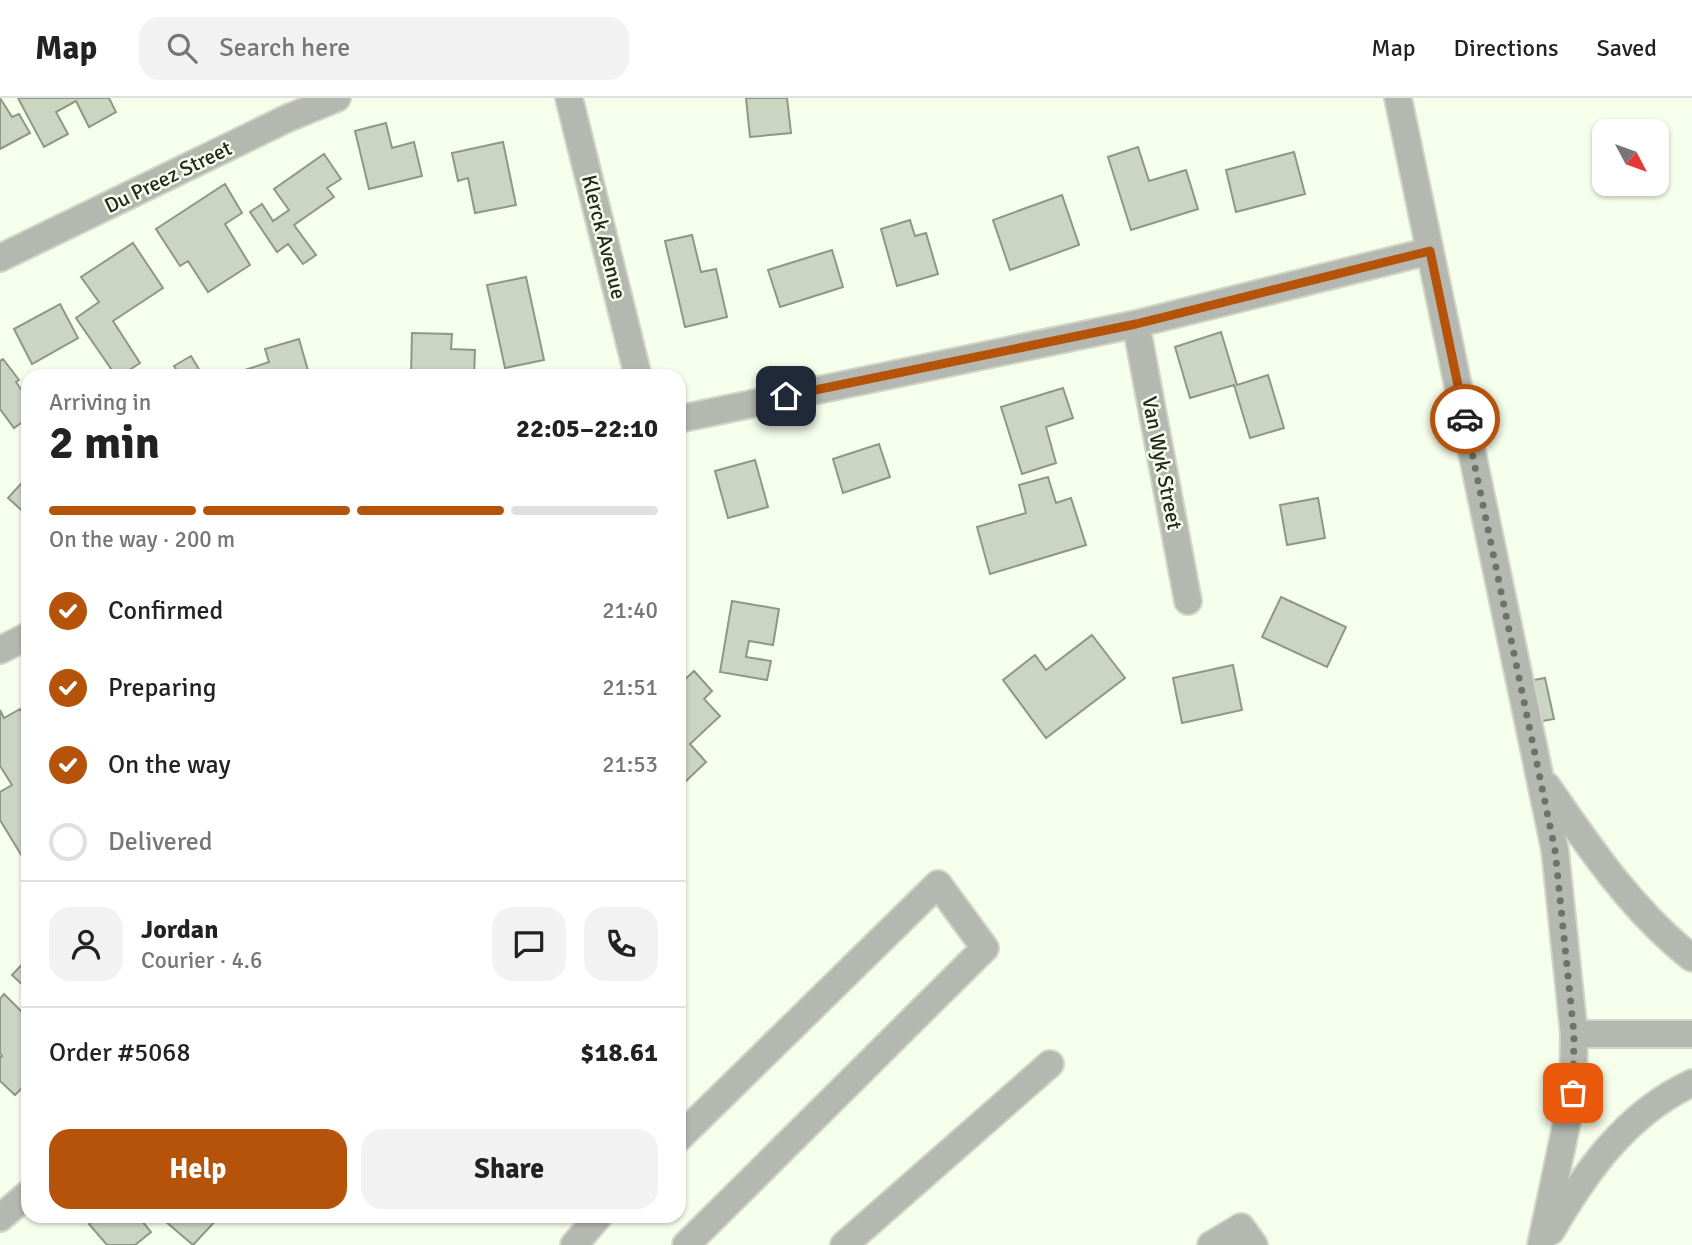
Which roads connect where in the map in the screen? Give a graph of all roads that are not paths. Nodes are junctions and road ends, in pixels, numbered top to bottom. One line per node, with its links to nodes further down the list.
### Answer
1 (337, 98): 5 (street, Du Preez Street)
2 (569, 98): 7 (street, Klerck Avenue)
3 (1398, 98): 4 (street)
4 (1430, 251): 6 (street); 12 (street)
5 (0, 258)
6 (1136, 324): 8 (street); 9 (street, Van Wyk Street)
7 (636, 369)
8 (686, 418)
9 (1188, 601)
10 (21, 640): 11 (street)
11 (0, 650)
12 (1540, 776): 13 (street); 14 (street)
13 (1692, 958)
14 (1574, 1034): 15 (street); 25 (street)
15 (1692, 1034)
16 (1050, 1064): 22 (street)
17 (1692, 1083): 25 (street)
18 (686, 1131): 21 (street)
19 (21, 1200): 20 (street)
20 (0, 1218)
21 (686, 1245)
22 (844, 1245)
23 (1211, 1245): 24 (street)
24 (1254, 1245)
25 (1542, 1245)

